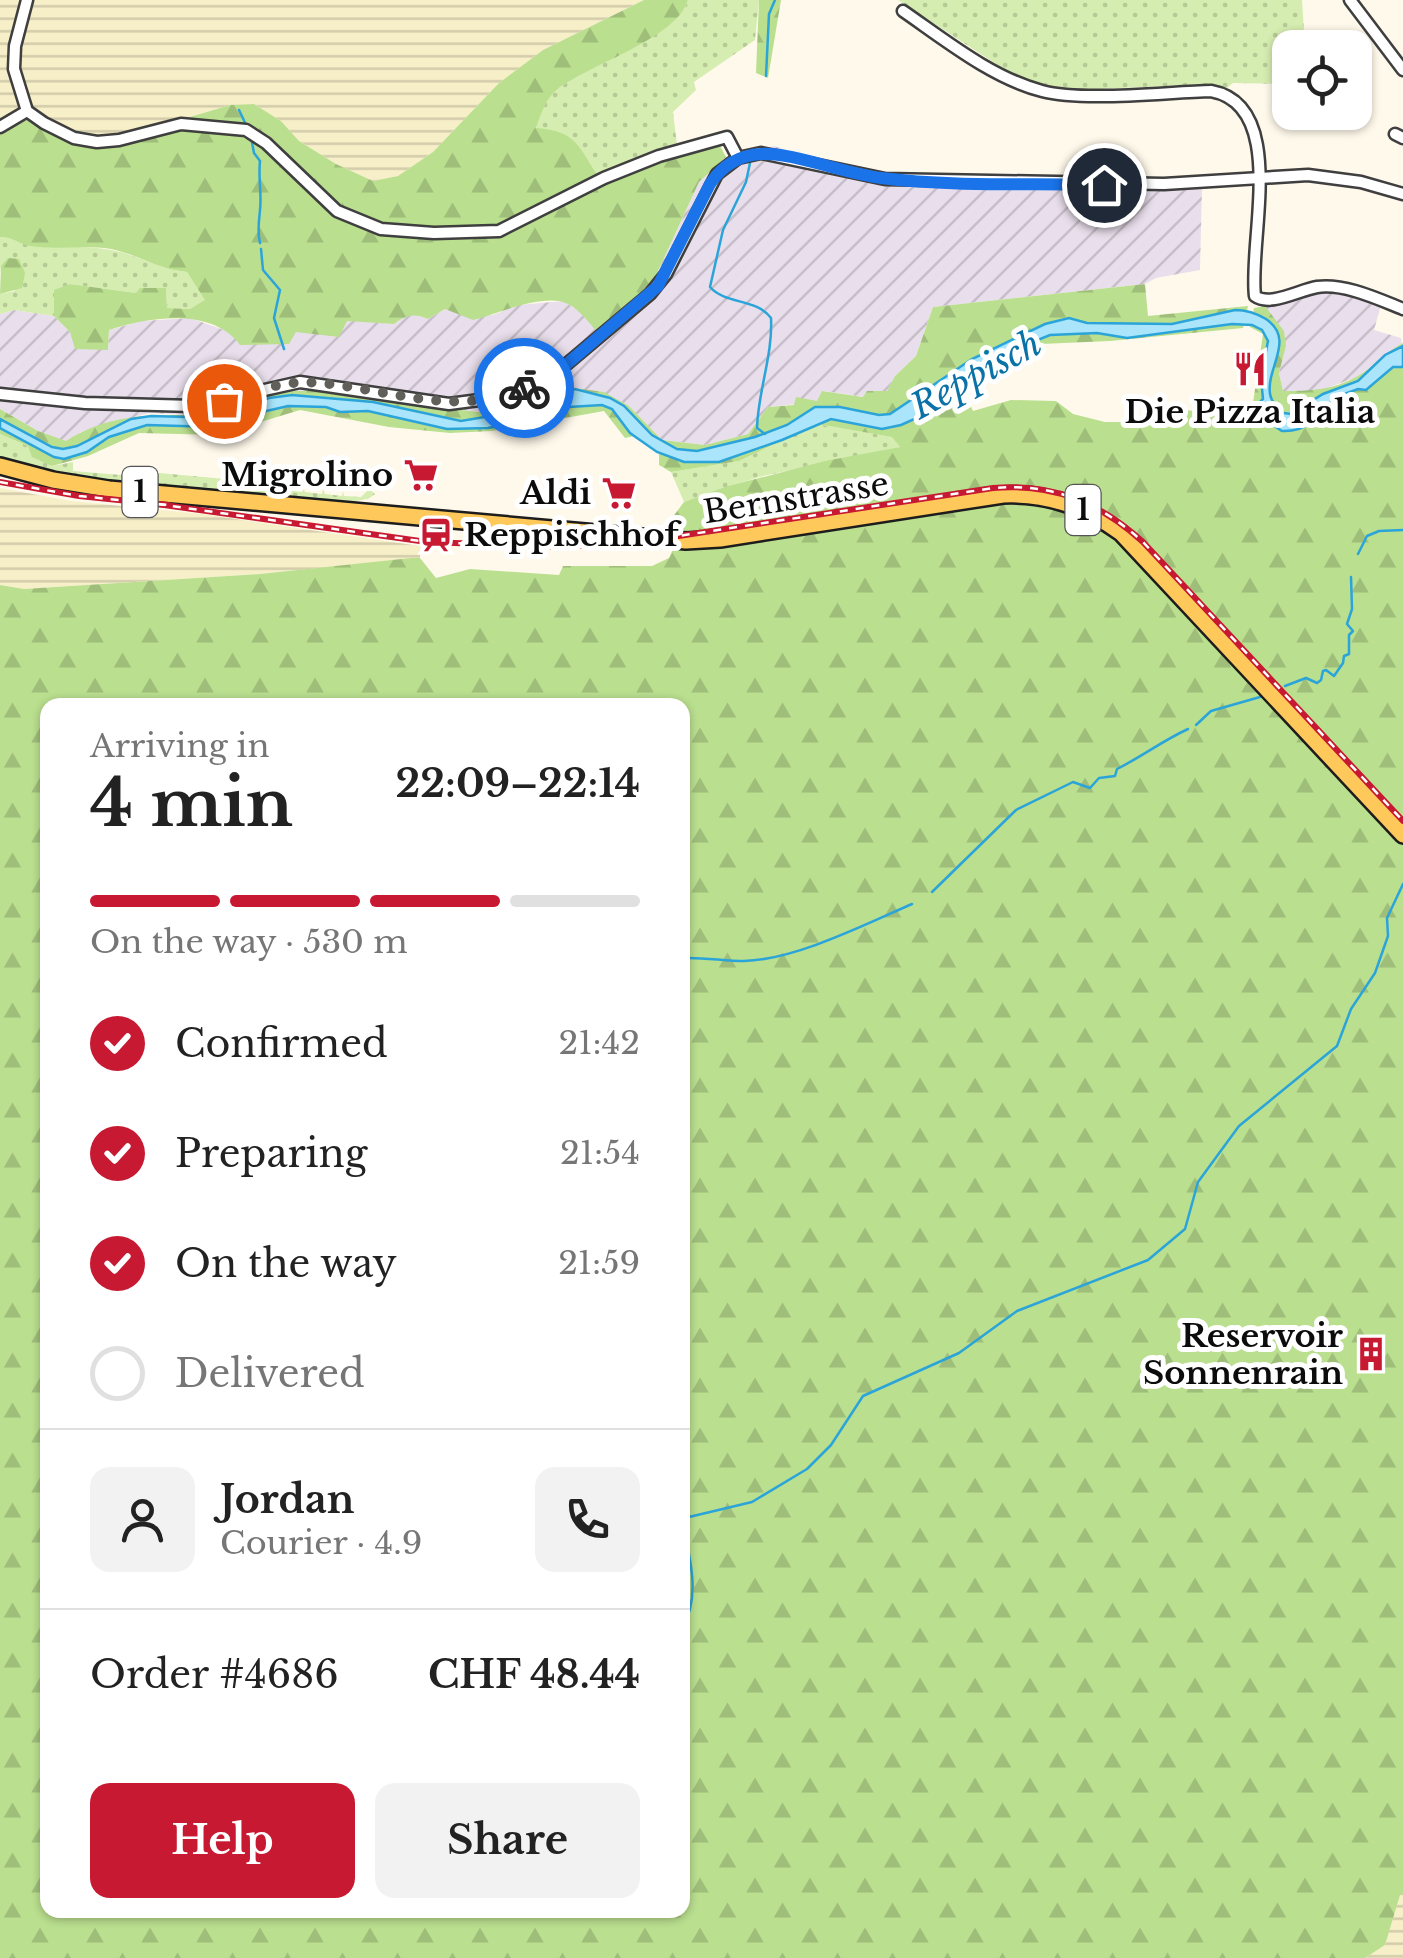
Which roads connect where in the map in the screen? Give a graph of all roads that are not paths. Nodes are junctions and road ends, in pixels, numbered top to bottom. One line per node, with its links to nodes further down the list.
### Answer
1 (27, 0): 5 (street)
2 (1350, 0): 4 (street)
3 (903, 11): 8 (street)
4 (1403, 70)
5 (27, 111): 6 (street); 7 (street)
6 (0, 127)
7 (738, 158): 8 (street); 11 (street)
8 (1258, 177): 9 (street); 10 (street)
9 (1403, 194)
10 (1403, 309)
11 (0, 394)
12 (0, 466): 13 (main road, Bernstrasse / 1)
13 (1403, 835)

